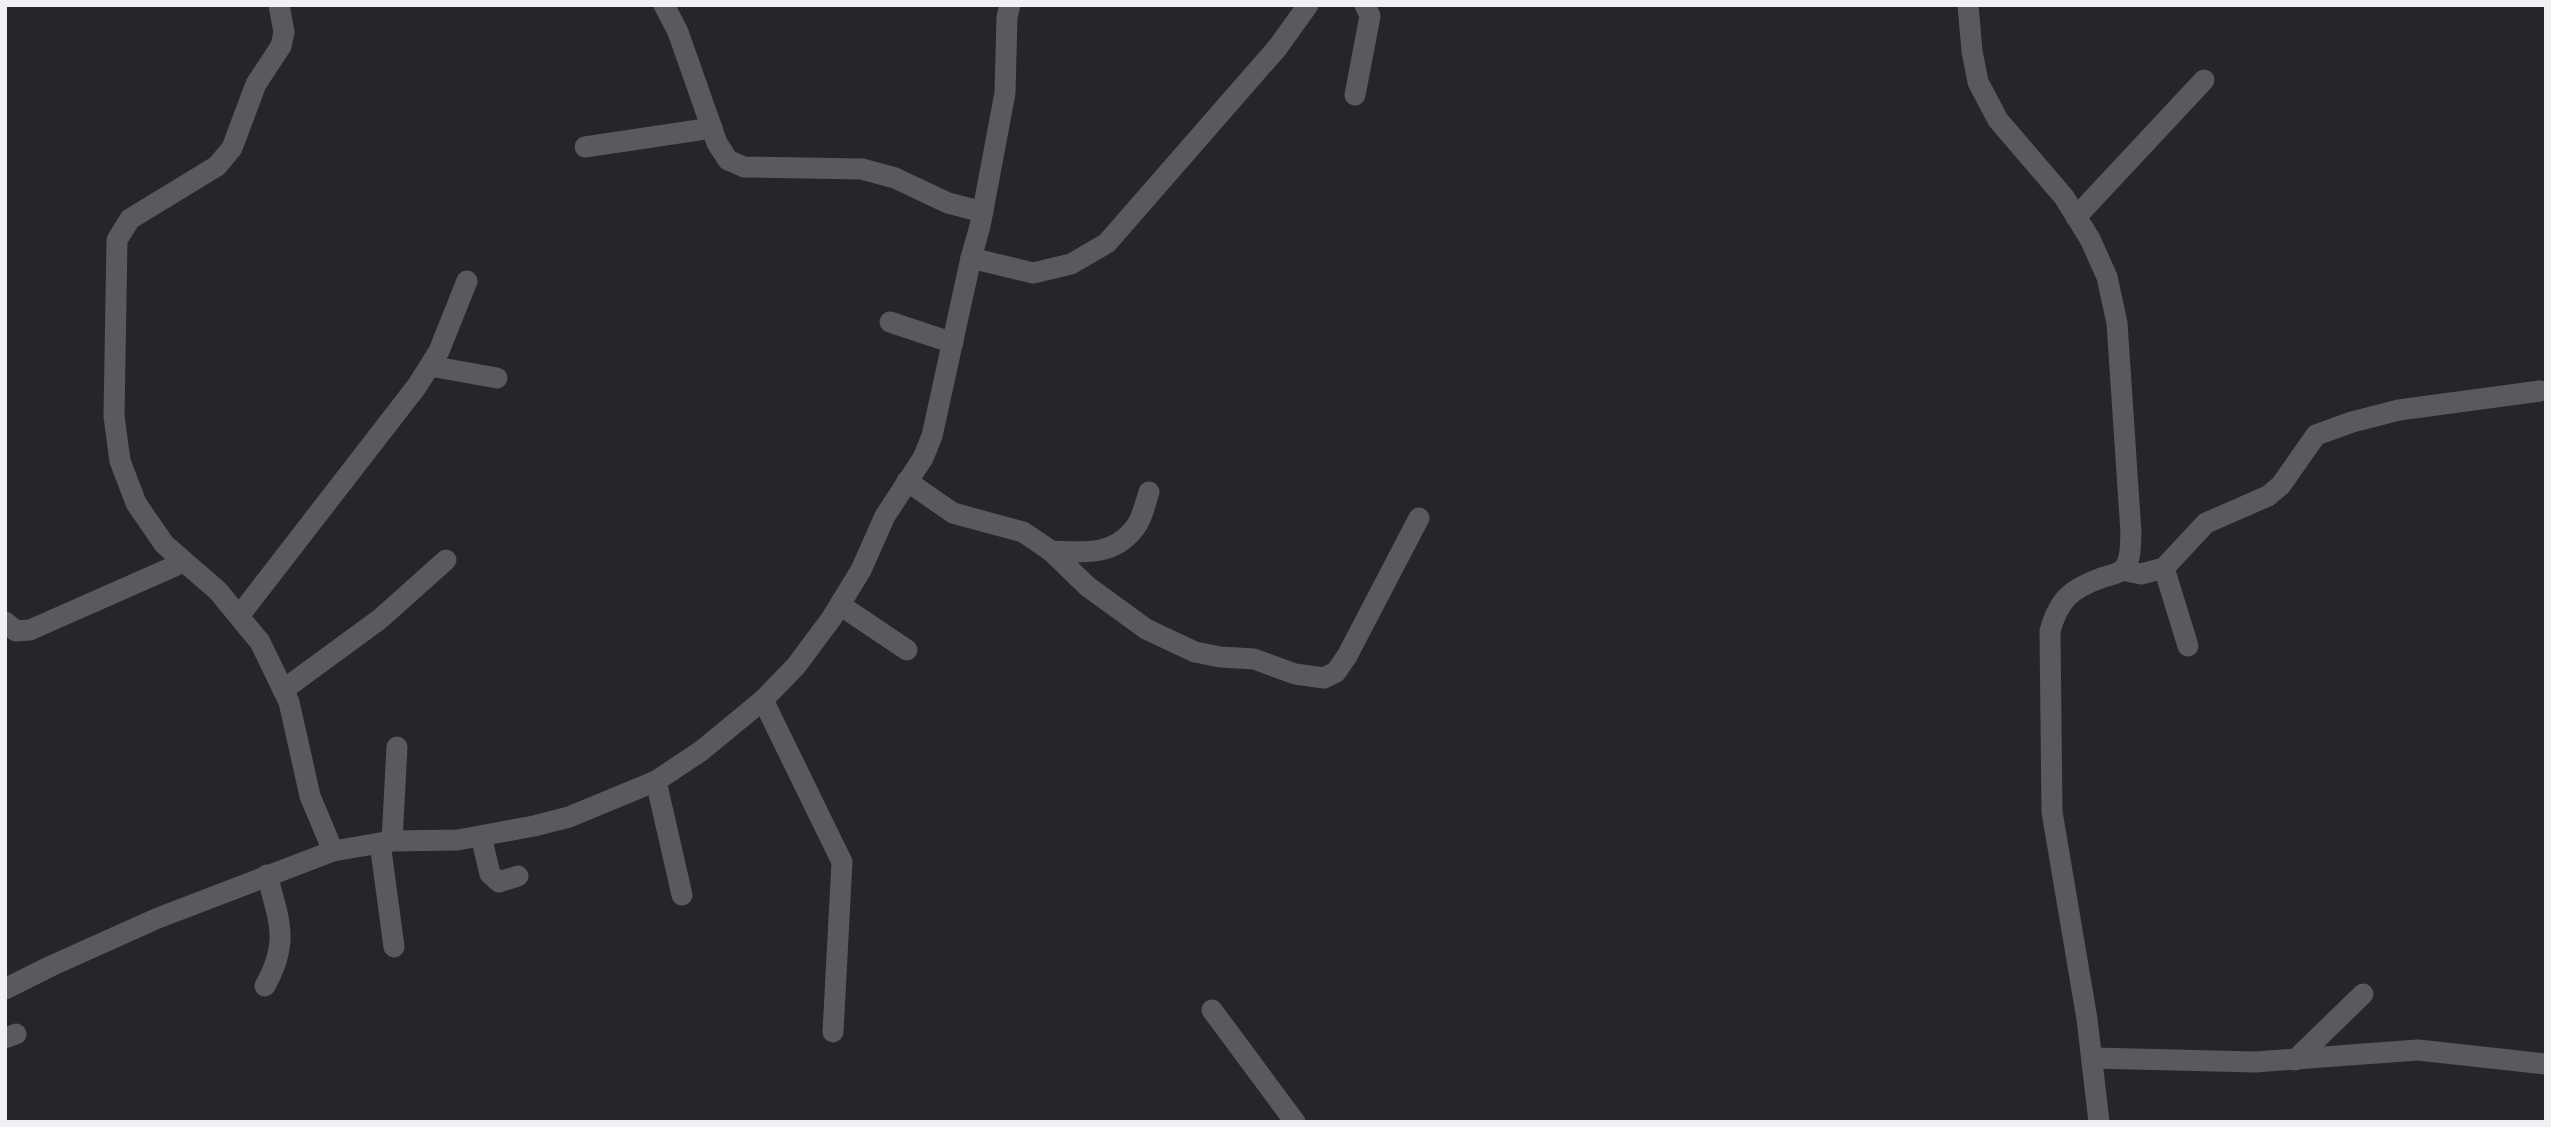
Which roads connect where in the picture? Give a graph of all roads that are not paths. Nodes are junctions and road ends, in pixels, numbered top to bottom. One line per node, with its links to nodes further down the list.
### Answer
1 (279, 5): 25 (street)
2 (664, 5): 9 (street)
3 (1010, 5): 11 (street)
4 (1308, 5): 13 (street)
5 (1365, 5): 8 (street)
6 (1968, 5): 12 (street)
7 (2204, 80): 12 (street)
8 (1355, 95)
9 (712, 128): 10 (street); 11 (street)
10 (585, 148)
11 (983, 212): 13 (street)
12 (2076, 217): 27 (street)
13 (971, 258): 16 (street)
14 (467, 281): 17 (street)
15 (890, 322): 16 (street)
16 (953, 343): 20 (street)
17 (430, 366): 18 (street); 29 (street)
18 (496, 377)
19 (2540, 391): 26 (street)
20 (907, 481): 23 (street); 28 (street)
21 (1149, 492): 23 (street)
22 (1419, 518): 23 (street)
23 (1051, 551)
24 (446, 560): 33 (street)
25 (184, 562): 29 (street); 30 (street)
26 (2164, 568): 27 (street); 31 (street)
27 (2122, 570): 49 (street)
28 (840, 605): 32 (street); 34 (street)
29 (239, 616): 33 (street)
30 (5, 622)
31 (2188, 646)
32 (907, 650)
33 (283, 690): 39 (street)
34 (763, 700): 36 (street); 48 (street)
35 (397, 747): 38 (street)
36 (656, 782): 37 (street); 42 (street)
37 (481, 835): 38 (street); 41 (street)
38 (386, 842): 39 (street); 43 (street)
39 (333, 851): 40 (street)
40 (267, 875): 44 (street); 45 (street)
41 (518, 876)
42 (682, 895)
43 (394, 947)
44 (265, 986)
45 (5, 989)
46 (2363, 994): 50 (street)
47 (1212, 1010): 52 (street)
48 (833, 1032)
49 (2093, 1058): 50 (street); 53 (street)
50 (2295, 1060): 51 (street)
51 (2546, 1064)
52 (1295, 1122)
53 (2099, 1122)

